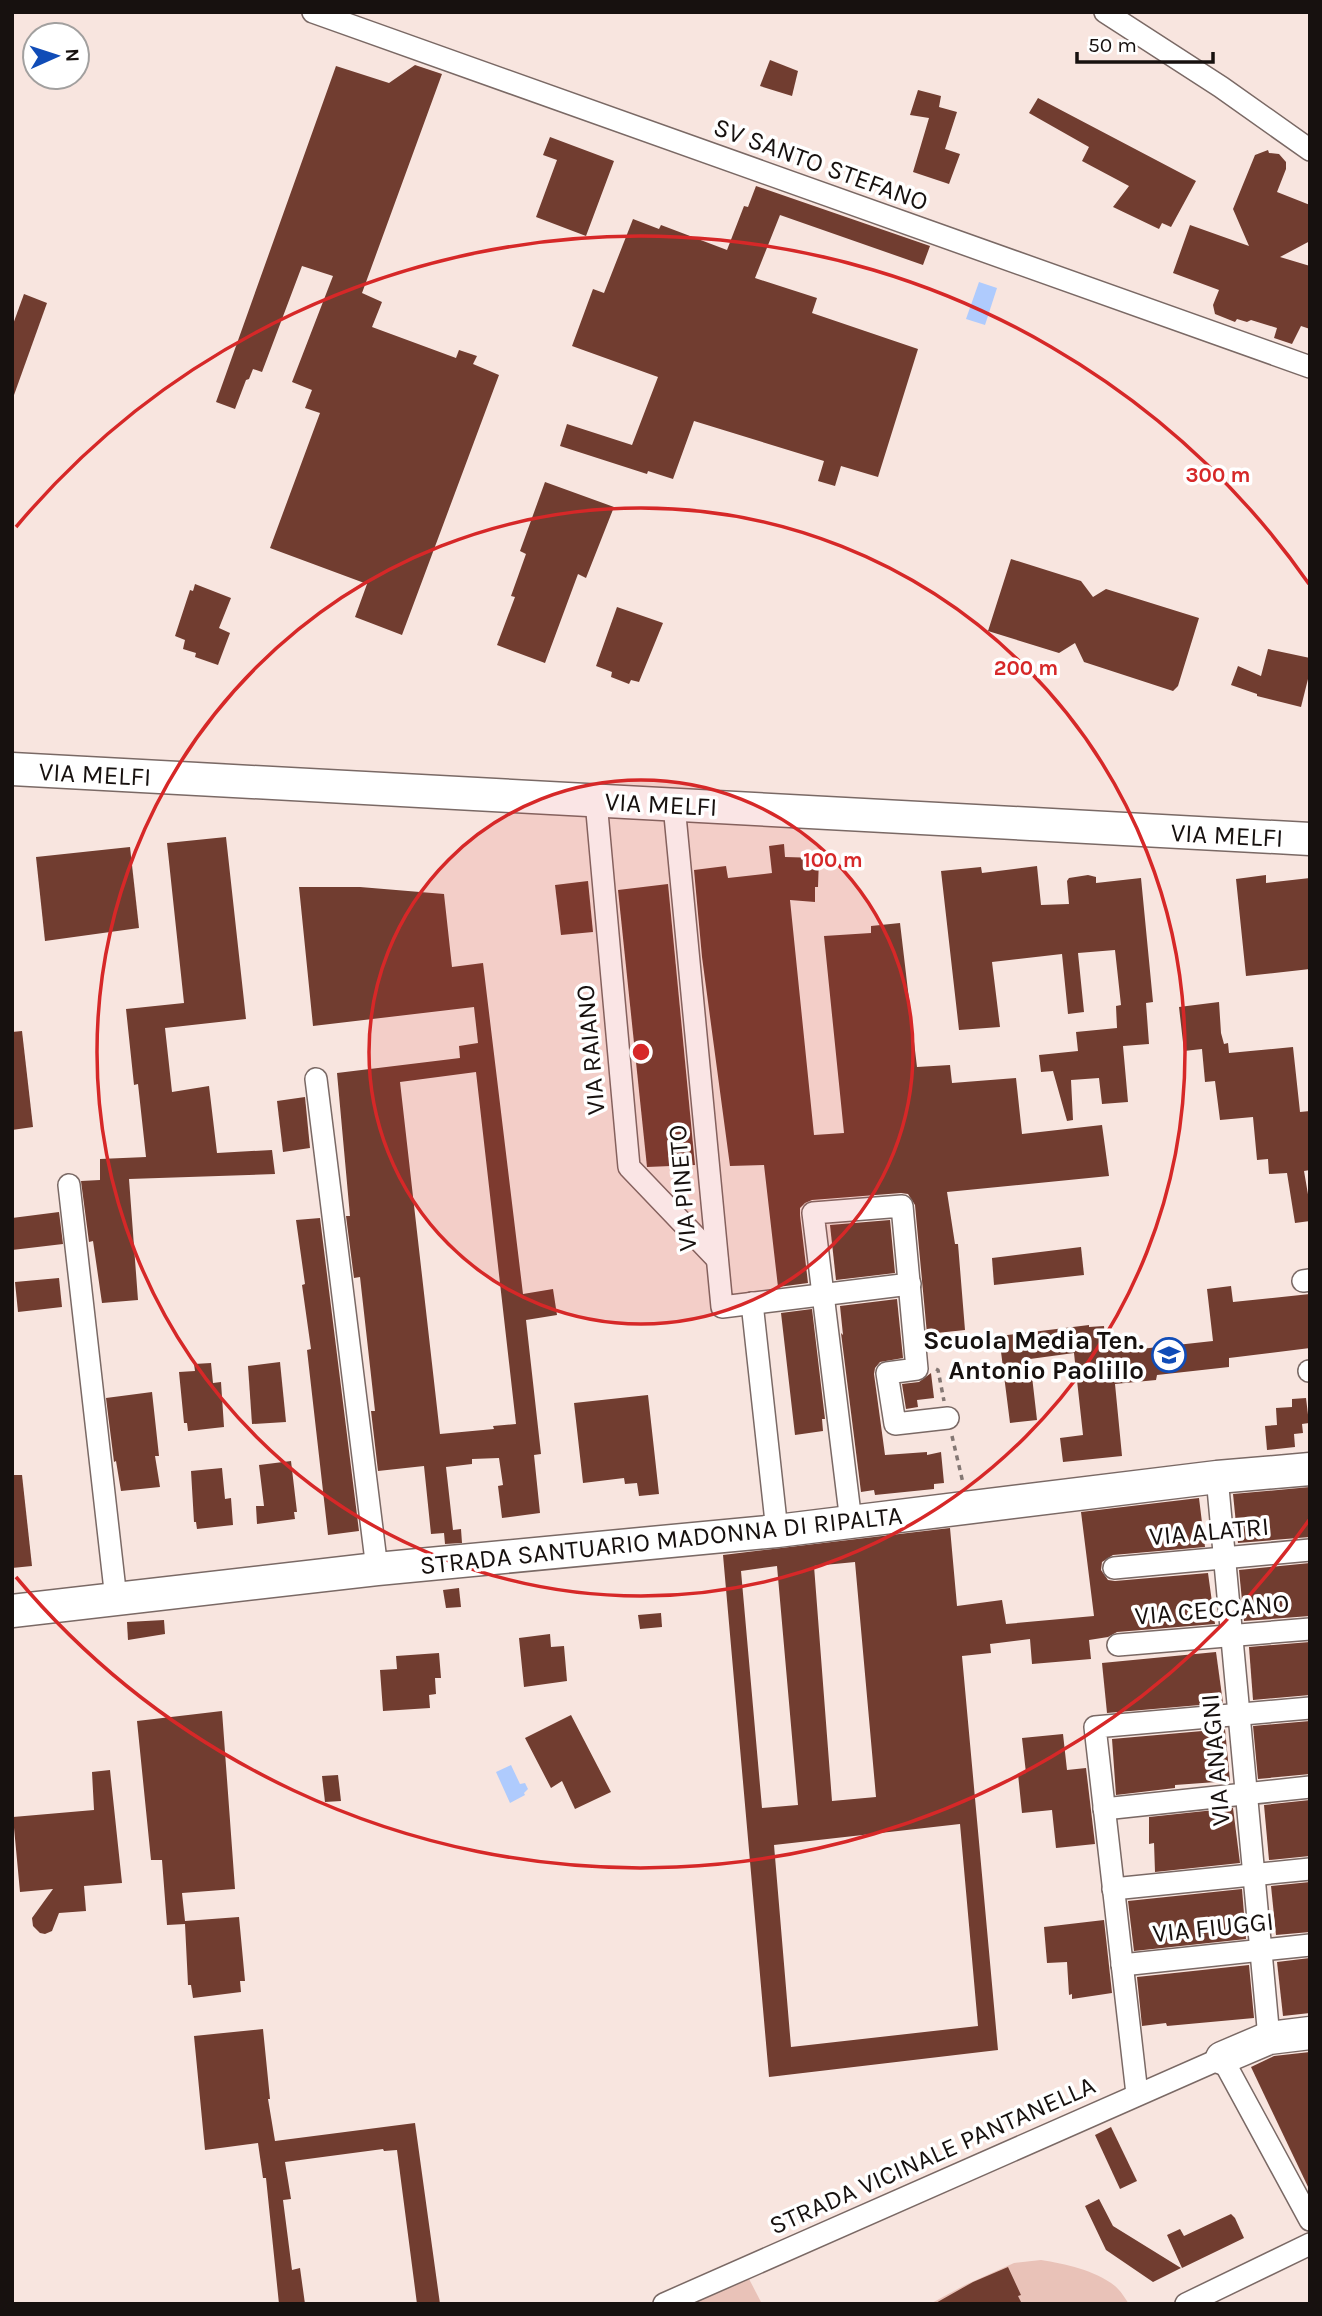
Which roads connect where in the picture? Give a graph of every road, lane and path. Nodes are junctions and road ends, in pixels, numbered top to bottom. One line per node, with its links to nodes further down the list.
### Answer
1 (313, 12): 4 (street, SV SANTO STEFANO)
2 (1105, 12): 3 (street)
3 (1310, 150)
4 (1310, 368)
5 (12, 769): 6 (street, VIA MELFI)
6 (596, 801): 7 (street, VIA MELFI); 11 (street, VIA RAIANO)
7 (674, 805): 8 (street, VIA MELFI); 11 (street, VIA PINETO)
8 (1310, 839)
9 (316, 1079): 23 (street)
10 (69, 1185): 24 (street)
11 (717, 1259): 14 (street, VIA PINETO)
12 (910, 1283): 13 (street); 13 (street); 15 (street)
13 (823, 1296): 14 (street); 18 (street)
14 (752, 1303): 19 (street)
15 (948, 1418)
16 (1310, 1468): 17 (street, STRADA SANTUARIO MADONNA DI RIPALTA)
17 (1217, 1477): 18 (street, STRADA SANTUARIO MADONNA DI RIPALTA); 21 (street, VIA ANAGNI)
18 (851, 1522): 19 (street, STRADA SANTUARIO MADONNA DI RIPALTA)
19 (776, 1531): 23 (street, STRADA SANTUARIO MADONNA DI RIPALTA)
20 (1310, 1550): 21 (street, VIA ALATRI)
21 (1225, 1558): 22 (street, VIA ALATRI); 27 (street, VIA ANAGNI)
22 (1114, 1568)
23 (377, 1569): 24 (street, STRADA SANTUARIO MADONNA DI RIPALTA)
24 (116, 1599): 25 (street, STRADA SANTUARIO MADONNA DI RIPALTA)
25 (12, 1611)
26 (1310, 1629): 27 (street, VIA CECCANO)
27 (1232, 1636): 28 (street, VIA CECCANO); 30 (street, VIA ANAGNI)
28 (1118, 1645)
29 (1310, 1708): 30 (street)
30 (1239, 1714): 32 (street, VIA ANAGNI); 33 (street)
31 (1310, 1787): 32 (street)
32 (1247, 1794): 33 (street); 35 (street, VIA ANAGNI)
33 (1104, 1809): 36 (street)
34 (1310, 1869): 35 (street)
35 (1254, 1875): 36 (street); 38 (street, VIA ANAGNI)
36 (1113, 1889): 39 (street)
37 (1310, 1945): 38 (street, VIA FIUGGI)
38 (1261, 1950): 39 (street, VIA FIUGGI); 41 (street, VIA ANAGNI)
39 (1122, 1965): 43 (street)
40 (1310, 2033): 41 (street)
41 (1269, 2038): 42 (street)
42 (1222, 2058): 43 (street, STRADA VICINALE PANTANELLA); 44 (street)
43 (1137, 2094): 46 (street, STRADA VICINALE PANTANELLA)
44 (1310, 2220)
45 (1310, 2244): 47 (street)
46 (664, 2304)
47 (1186, 2304)

